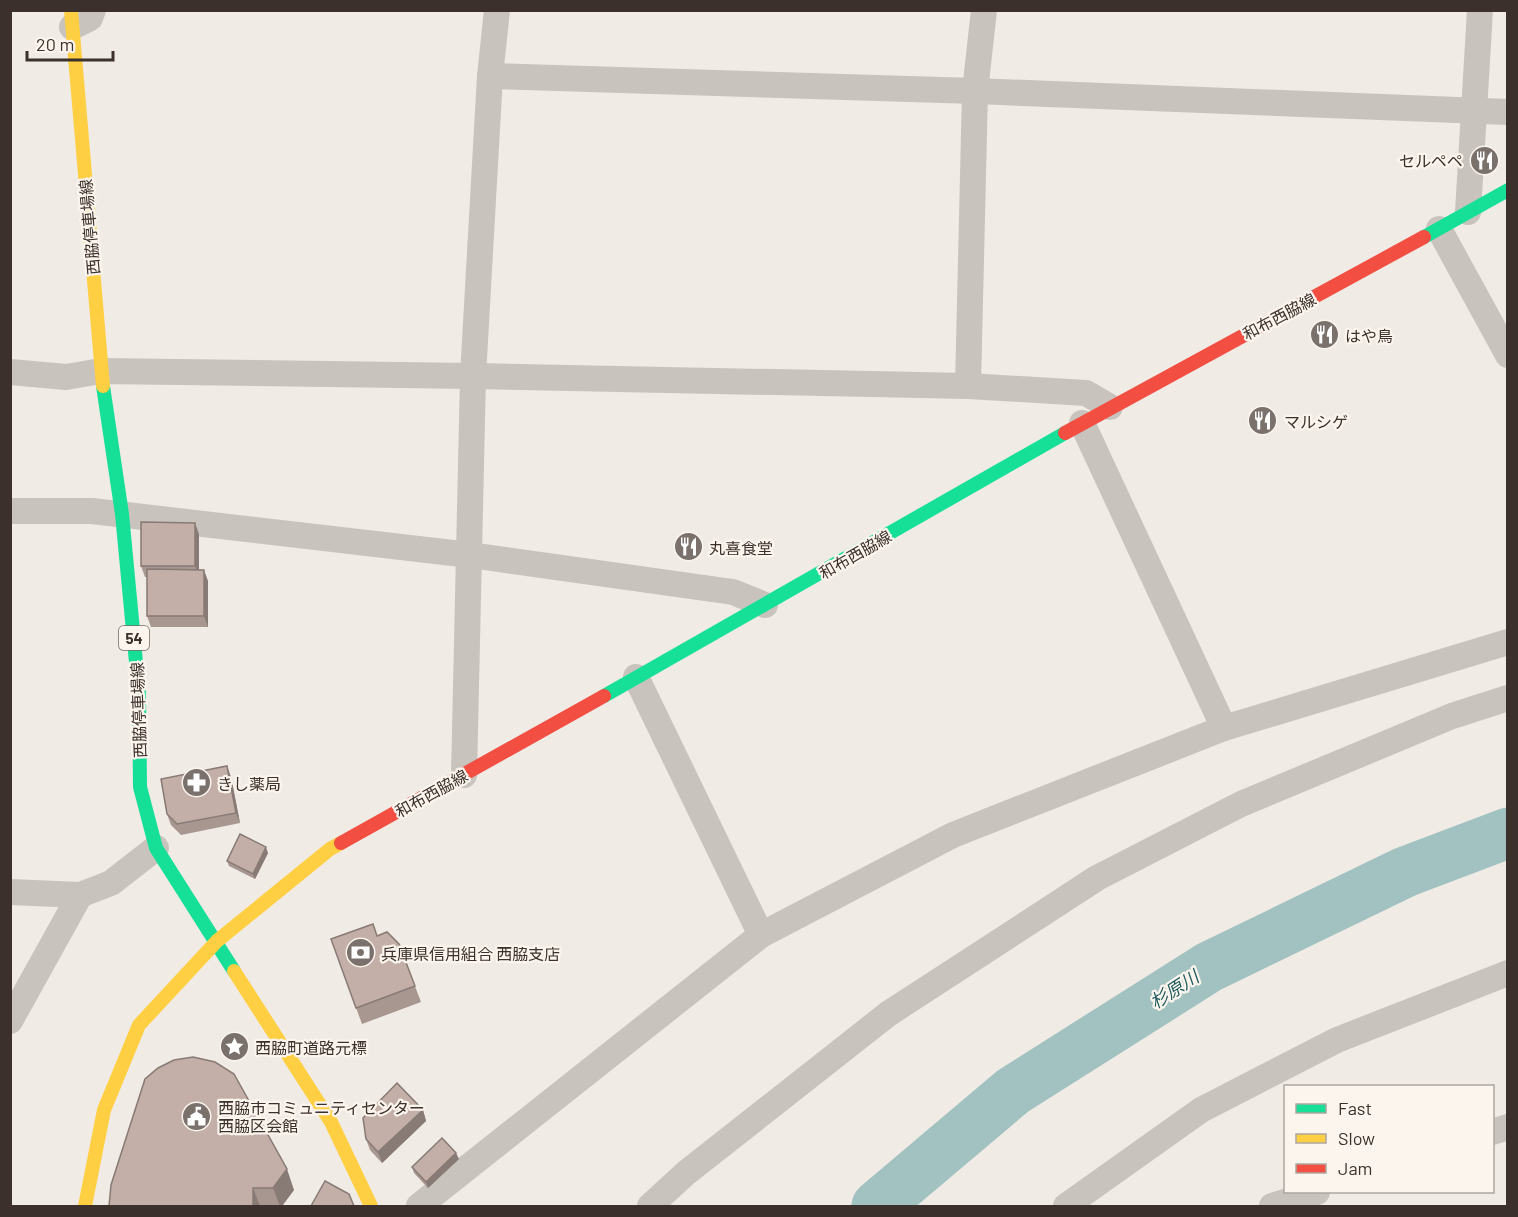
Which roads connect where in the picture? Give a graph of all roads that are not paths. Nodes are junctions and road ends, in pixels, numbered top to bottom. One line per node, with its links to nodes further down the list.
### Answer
1 (93, 10): 5 (street)
2 (497, 10): 6 (street)
3 (984, 10): 7 (street)
4 (1480, 10): 8 (street)
5 (72, 19): 14 (main road, 西脇停車場線 / 54)
6 (490, 76): 7 (street); 16 (street)
7 (975, 91): 8 (street); 17 (street)
8 (1474, 111): 9 (street); 11 (street)
9 (1508, 112)
10 (1508, 189): 11 (main road, 和布西脇線)
11 (1468, 212): 12 (main road, 和布西脇線)
12 (1439, 229): 13 (street); 18 (main road, 和布西脇線)
13 (1508, 355)
14 (101, 371): 15 (street); 16 (street); 21 (main road, 西脇停車場線 / 54)
15 (10, 372)
16 (473, 376): 17 (street); 22 (street)
17 (968, 386): 18 (street)
18 (1110, 407): 19 (main road, 和布西脇線)
19 (1082, 423): 23 (main road, 和布西脇線); 27 (street)
20 (10, 511): 21 (street)
21 (122, 514): 22 (street); 29 (main road, 西脇停車場線 / 54)
22 (470, 555): 23 (street); 28 (street)
23 (765, 605): 25 (main road, 和布西脇線)
24 (1508, 642): 27 (street)
25 (636, 677): 28 (main road, 和布西脇線); 32 (street)
26 (1508, 698): 40 (street)
27 (1224, 728): 32 (street)
28 (464, 775): 33 (main road, 和布西脇線)
29 (156, 848): 31 (street); 33 (main road, 西脇停車場線 / 54)
30 (10, 892): 31 (street)
31 (80, 895): 35 (street)
32 (761, 935): 39 (street)
33 (217, 941): 37 (main road, 和布西脇線); 38 (main road, 西脇停車場線 / 54)
34 (1508, 973): 41 (street)
35 (10, 1021)
36 (1311, 1193): 42 (street)
37 (85, 1206)
38 (371, 1206)
39 (419, 1206)
40 (650, 1206)
41 (1066, 1206)
42 (1272, 1206)

